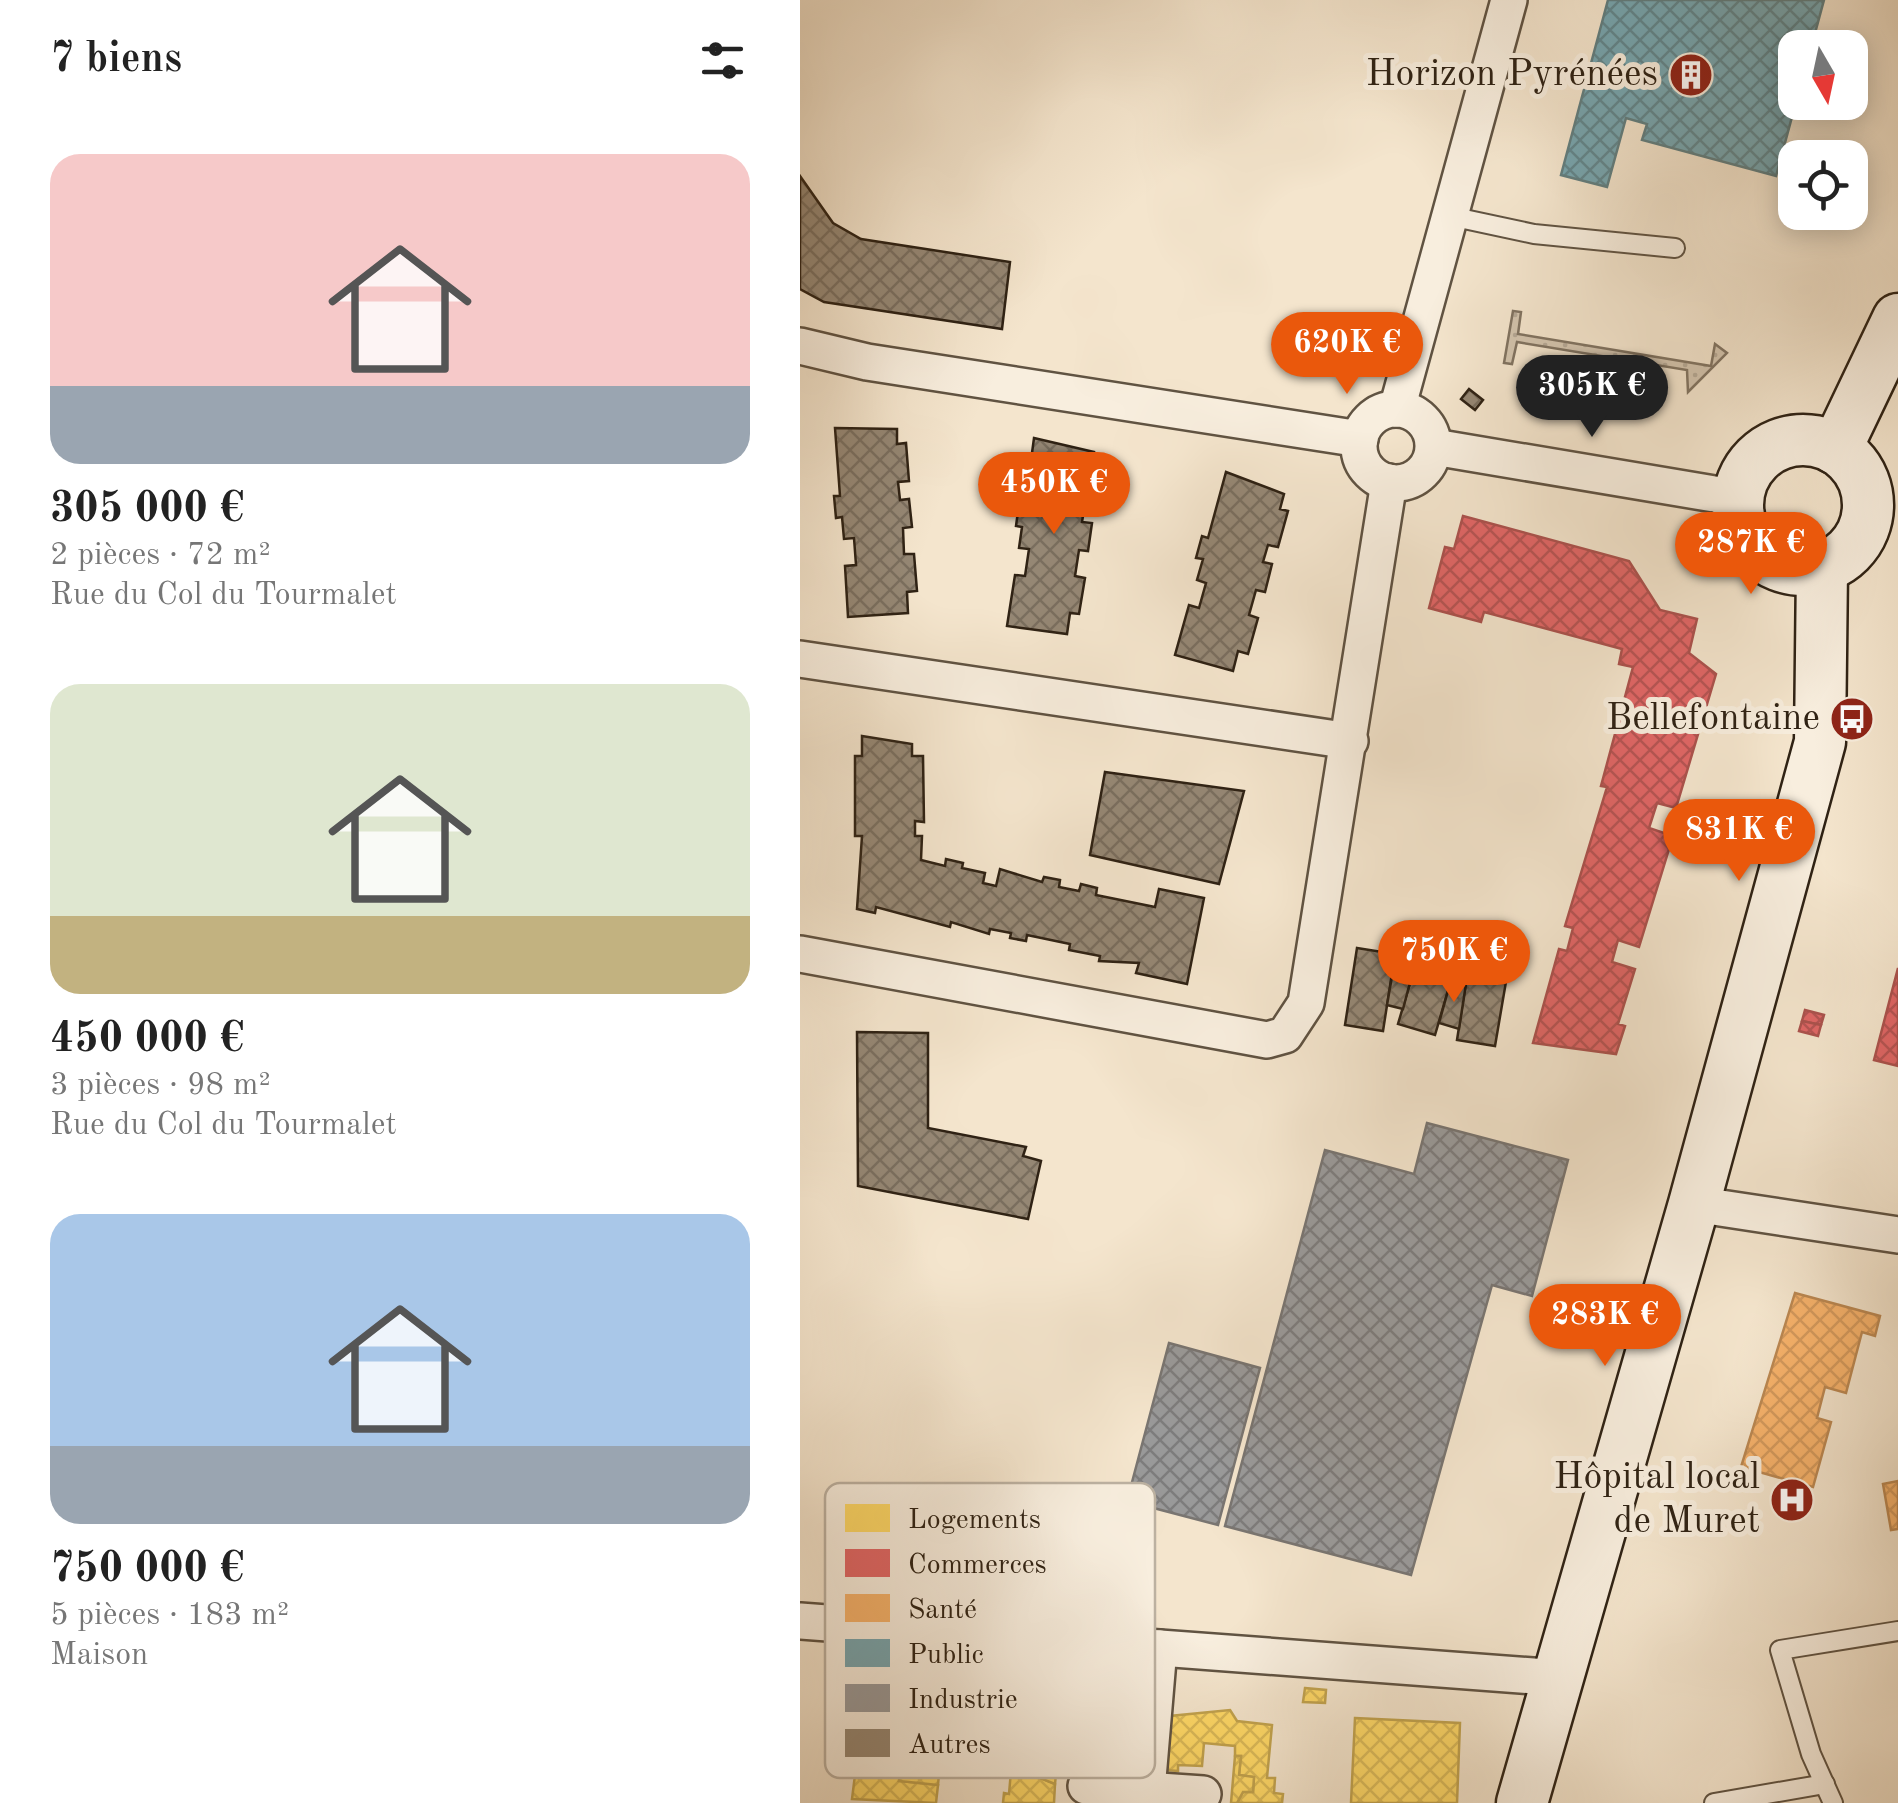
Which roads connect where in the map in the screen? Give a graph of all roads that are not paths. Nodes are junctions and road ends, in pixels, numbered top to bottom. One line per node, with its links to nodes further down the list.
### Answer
1 (1509, 0): 2 (street)
2 (1450, 216): 3 (lane); 8 (street)
3 (1676, 248)
4 (1898, 319): 11 (main road)
5 (800, 346): 6 (street)
6 (867, 362): 7 (street); 9 (street)
7 (800, 364)
8 (1397, 410): 9 (street); 10 (street)
9 (1360, 439): 12 (street)
10 (1434, 447): 12 (street); 13 (street)
11 (1836, 449): 13 (main road); 14 (main road)
12 (1389, 482): 16 (street)
13 (1738, 498): 14 (main road)
14 (1822, 568): 18 (main road)
15 (800, 659): 16 (street)
16 (1350, 741): 17 (street)
17 (800, 954)
18 (1694, 1204): 19 (street); 25 (main road)
19 (1898, 1235)
20 (800, 1621): 21 (street)
21 (825, 1623)
22 (1898, 1630): 28 (lane)
23 (1155, 1648): 24 (street)
24 (1159, 1648): 25 (street); 26 (street)
25 (1560, 1678): 32 (main road)
26 (1155, 1692)
27 (1147, 1778): 30 (street)
28 (1825, 1784): 33 (lane); 34 (lane)
29 (1086, 1786): 30 (street)
30 (1146, 1790): 31 (street)
31 (1203, 1794)
32 (1522, 1803)
33 (1714, 1803)
34 (1833, 1803)

